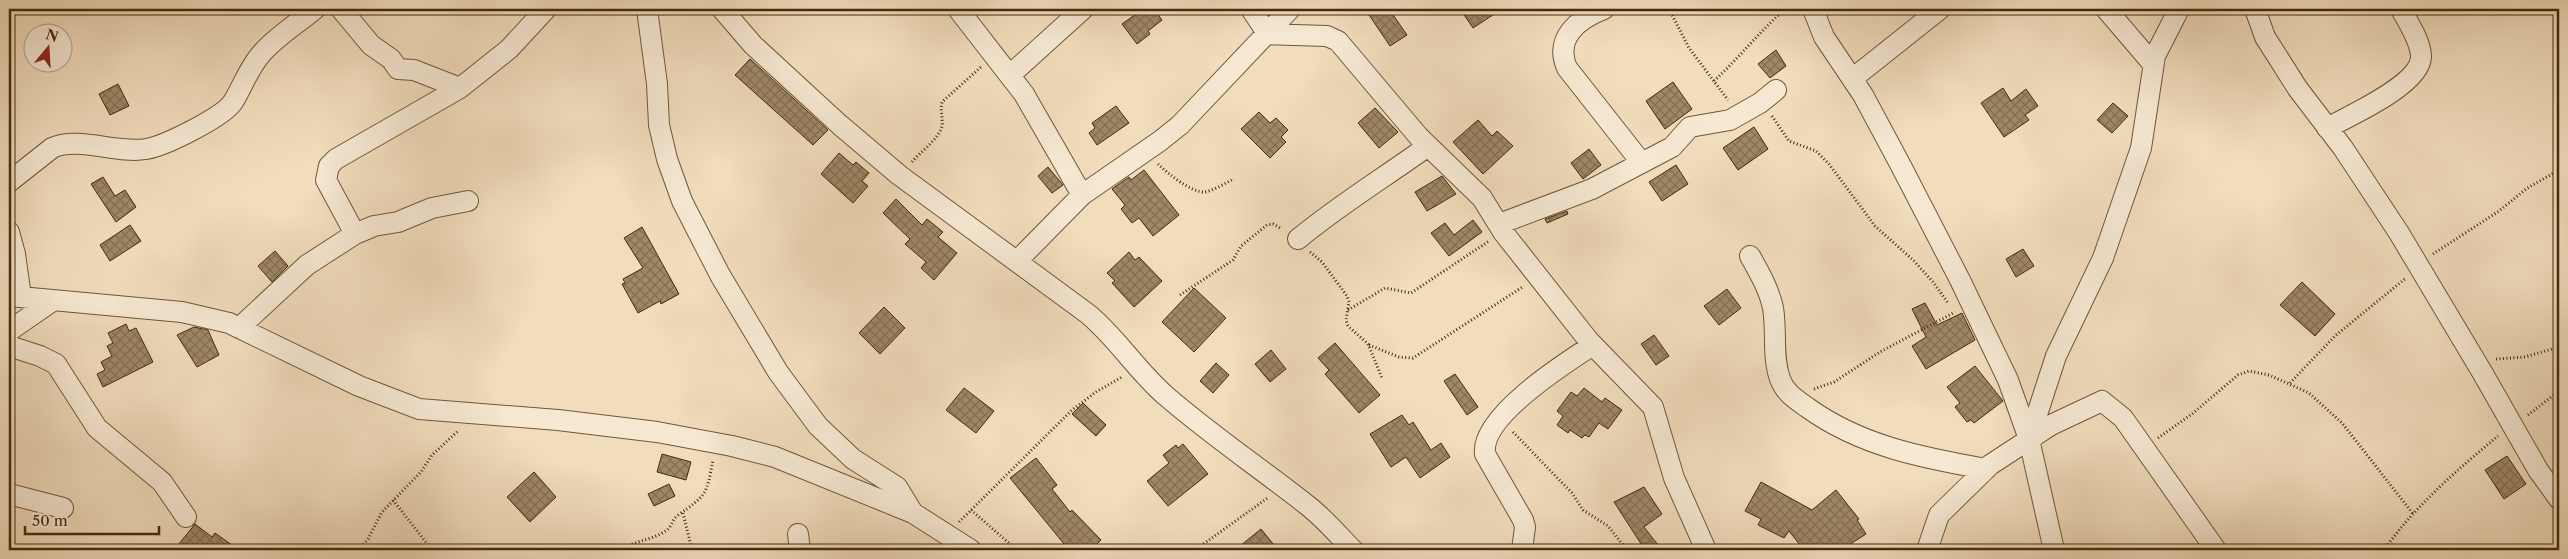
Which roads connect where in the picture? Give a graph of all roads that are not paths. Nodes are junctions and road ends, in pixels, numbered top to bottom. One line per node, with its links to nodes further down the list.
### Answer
1 (315, 9): 26 (street)
2 (341, 9): 21 (street)
3 (546, 9): 21 (street)
4 (648, 9): 46 (street)
5 (958, 9): 19 (street)
6 (1082, 9): 19 (street)
7 (1251, 9): 17 (street)
8 (1290, 9): 17 (street)
9 (1604, 9): 25 (street)
10 (1813, 9): 20 (street)
11 (1940, 9): 20 (street)
12 (2106, 9): 18 (street)
13 (2179, 9): 18 (street)
14 (2255, 9): 23 (street)
15 (2402, 11): 23 (street)
16 (731, 14): 34 (street)
17 (1266, 34): 24 (street); 27 (street)
18 (2153, 64): 41 (street)
19 (1010, 75): 27 (street)
20 (1852, 79): 41 (street)
21 (460, 88): 31 (street)
22 (1768, 96): 25 (street)
23 (2327, 128): 44 (street)
24 (1428, 146): 29 (street); 32 (street)
25 (1641, 162): 29 (street)
26 (9, 182)
27 (1082, 195): 34 (street)
28 (468, 201): 31 (street)
29 (1501, 228): 39 (street)
30 (9, 232): 35 (street)
31 (355, 234): 37 (street)
32 (1298, 239)
33 (1750, 256): 42 (street)
34 (1018, 261): 49 (street)
35 (15, 297): 36 (street)
36 (50, 302): 37 (street); 38 (street)
37 (239, 328): 46 (street)
38 (9, 331)
39 (1593, 345): 50 (street); 51 (street)
40 (9, 346): 47 (street)
41 (2029, 439): 42 (street); 53 (street); 54 (street)
42 (1986, 469): 52 (street)
43 (9, 494): 45 (street)
44 (2559, 499)
45 (63, 508)
46 (913, 513): 48 (street)
47 (186, 517)
48 (971, 550)
49 (1353, 550)
50 (1522, 550)
51 (1706, 550)
52 (1927, 550)
53 (2054, 550)
54 (2216, 550)

